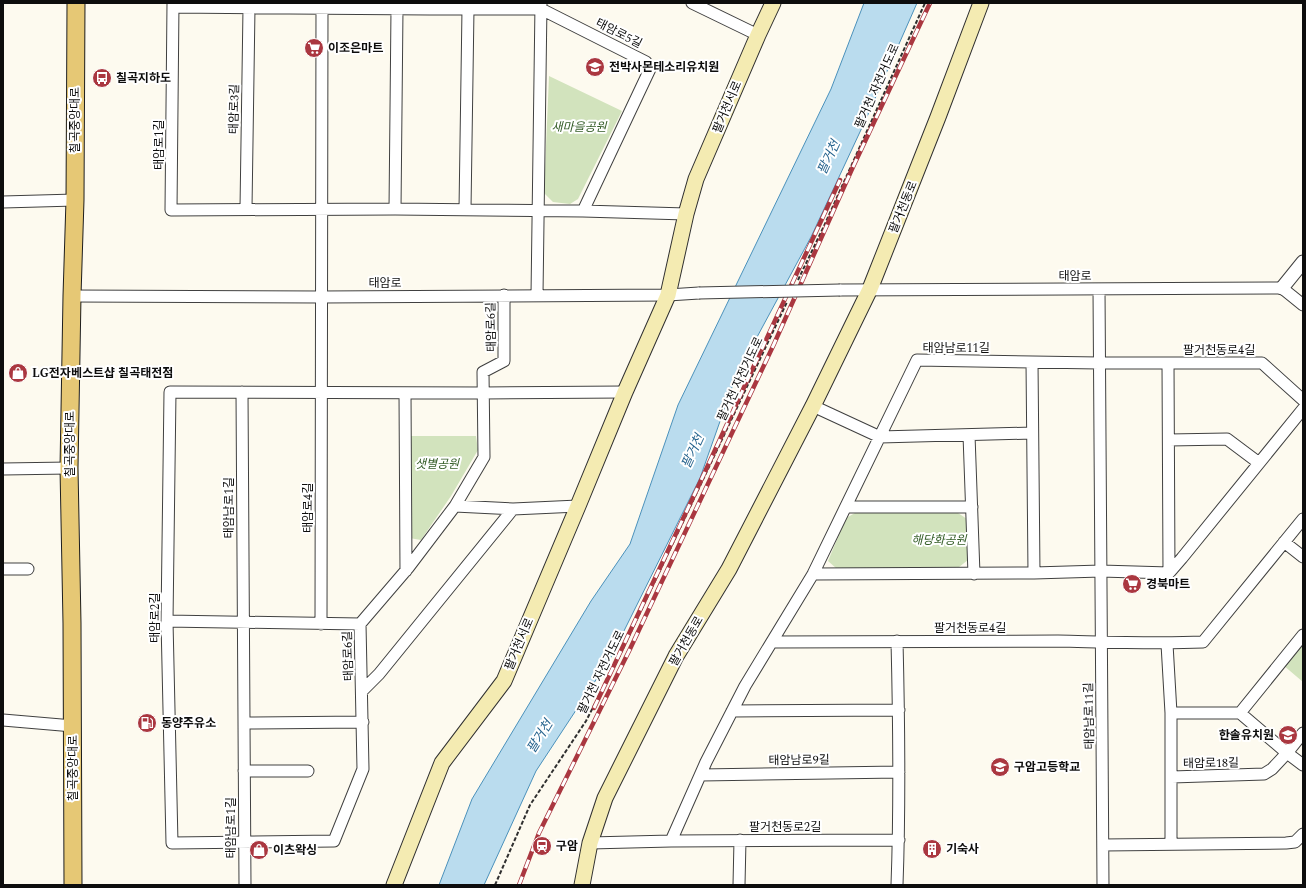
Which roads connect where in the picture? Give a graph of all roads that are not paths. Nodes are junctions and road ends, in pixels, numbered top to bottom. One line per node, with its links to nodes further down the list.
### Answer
1 (76, 3): 12 (main road, 칠곡중앙대로)
2 (692, 3): 11 (street)
3 (773, 3): 11 (main road, 팔거천서로)
4 (980, 3): 23 (main road, 팔거천동로)
5 (173, 5): 8 (street, 태암로1길); 14 (street, 태암로1길)
6 (322, 6): 8 (street); 9 (street); 15 (street)
7 (541, 6): 10 (street, 태암로5길); 18 (street); 19 (street, 태암로5길)
8 (249, 8): 14 (street, 태암로3길)
9 (397, 9): 10 (street, 태암로5길); 16 (street)
10 (468, 9): 17 (street)
11 (758, 35): 20 (main road, 팔거천서로)
12 (75, 200): 13 (street); 28 (main road, 칠곡중앙대로)
13 (3, 202)
14 (246, 208): 15 (street)
15 (322, 208): 16 (street); 29 (street)
16 (395, 208): 17 (street)
17 (465, 209): 18 (street)
18 (538, 210): 19 (street); 26 (street)
19 (583, 211): 20 (street)
20 (686, 214): 27 (main road, 팔거천서로)
21 (1303, 262): 22 (street)
22 (1282, 288): 24 (street, 태암로); 30 (street)
23 (870, 289): 24 (street, 태암로); 27 (street, 태암로, bridge); 40 (main road, 팔거천동로)
24 (1099, 289): 32 (street, 태암남로11길)
25 (504, 295): 26 (street, 태암로); 29 (street, 태암로); 38 (street, 태암로6길)
26 (537, 295): 27 (street, 태암로)
27 (668, 295): 35 (main road, 팔거천서로)
28 (72, 296): 29 (street, 태암로); 47 (main road, 칠곡중앙대로)
29 (321, 297): 36 (street, 태암로4길)
30 (1303, 305)
31 (1032, 362): 32 (street, 태암남로11길); 42 (street); 44 (street, 태암남로11길)
32 (1099, 363): 33 (street, 태암남로11길); 60 (street, 태암남로11길)
33 (1168, 363): 39 (street, 팔거천동로4길); 45 (street)
34 (242, 392): 36 (street); 65 (street, 태암로2길); 66 (street, 태암남로1길)
35 (624, 392): 38 (street); 50 (main road, 팔거천서로)
36 (321, 393): 37 (street); 67 (street, 태암로4길)
37 (405, 393): 38 (street); 59 (street)
38 (483, 393): 49 (street, 태암로6길)
39 (1303, 400)
40 (813, 406): 44 (street); 96 (main road, 팔거천동로)
41 (1303, 409): 46 (street)
42 (1032, 433): 43 (street); 62 (street)
43 (969, 435): 44 (street); 52 (street)
44 (880, 437): 51 (street)
45 (1169, 440): 46 (street); 61 (street)
46 (1259, 463): 61 (street)
47 (69, 468): 48 (street); 82 (main road, 칠곡중앙대로)
48 (3, 469)
49 (455, 506): 53 (street); 59 (street, 태암로6길)
50 (578, 506): 53 (street); 101 (main road, 팔거천서로)
51 (846, 507): 52 (street); 63 (street)
52 (972, 507): 64 (street)
53 (513, 509): 74 (street)
54 (1303, 519): 55 (street, 팔거천동로4길)
55 (1284, 542): 56 (street); 73 (street, 팔거천동로4길)
56 (1303, 557)
57 (3, 569): 58 (street)
58 (28, 569)
59 (406, 570): 68 (street, 태암로6길)
60 (1101, 571): 61 (street); 62 (street); 72 (street, 태암남로11길)
61 (1169, 572)
62 (1034, 573): 64 (street)
63 (813, 574): 64 (street); 71 (street)
64 (974, 574)
65 (167, 621): 66 (street); 94 (street, 태암로2길)
66 (243, 623): 67 (street); 81 (street, 태암남로1길)
67 (321, 624): 68 (street)
68 (360, 624): 74 (street, 태암로6길)
69 (1303, 635): 78 (street)
70 (897, 641): 71 (street, 팔거천동로4길); 72 (street, 팔거천동로4길); 75 (street)
71 (773, 642): 76 (street)
72 (1101, 642): 73 (street, 팔거천동로4길); 98 (street, 태암남로11길)
73 (1167, 644): 77 (street)
74 (362, 691): 80 (street, 태암로6길)
75 (899, 710): 76 (street); 88 (street)
76 (732, 712): 89 (street)
77 (1171, 713): 78 (street); 90 (street)
78 (1240, 713): 84 (street)
79 (3, 720): 82 (street)
80 (363, 722): 81 (street); 94 (street, 태암로6길)
81 (244, 723): 87 (street, 태암남로1길)
82 (73, 726): 99 (main road, 칠곡중앙대로)
83 (1303, 733): 84 (street, 태암로18길)
84 (1287, 753): 85 (street); 90 (street, 태암로18길)
85 (1303, 765)
86 (308, 771): 87 (street)
87 (244, 772): 94 (street, 태암남로1길)
88 (898, 772): 89 (street, 태암남로9길); 93 (street)
89 (701, 775): 95 (street)
90 (1172, 776): 97 (street, 태암로18길)
91 (1303, 834): 97 (street)
92 (740, 840): 93 (street, 팔거천동로2길); 95 (street, 팔거천동로2길); 103 (street)
93 (899, 840): 104 (street)
94 (244, 841): 100 (street, 태암남로1길)
95 (671, 841): 96 (street, 팔거천동로2길)
96 (590, 843): 102 (main road, 팔거천동로)
97 (1171, 844): 98 (street)
98 (1103, 846): 105 (street, 태암남로11길)
99 (73, 885)
100 (245, 885)
101 (394, 885)
102 (582, 885)
103 (739, 885)
104 (897, 885)
105 (1103, 885)

